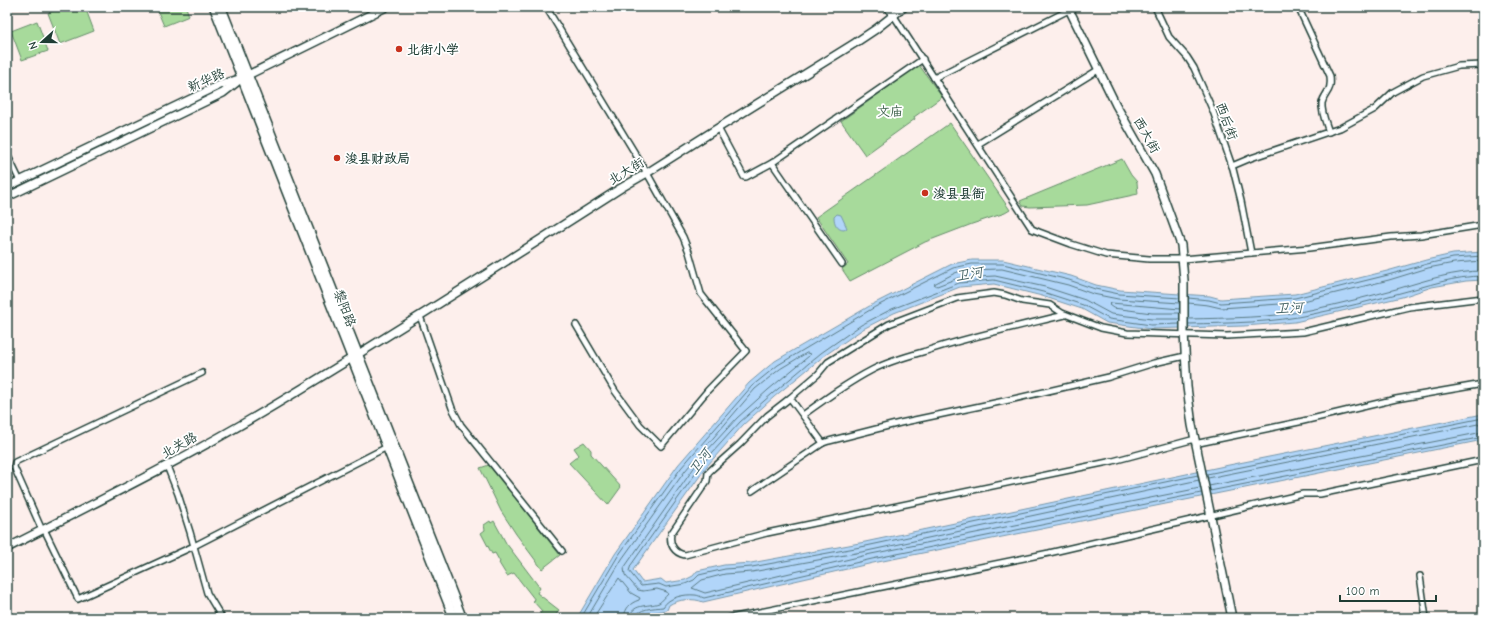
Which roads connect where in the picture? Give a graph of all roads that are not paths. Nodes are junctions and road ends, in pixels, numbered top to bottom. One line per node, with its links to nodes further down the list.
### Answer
1 (214, 7): 14 (main road, 黎阳路)
2 (221, 7): 14 (main road, 黎阳路)
3 (386, 7): 14 (street)
4 (546, 7): 22 (street)
5 (888, 7): 10 (street)
6 (904, 7): 10 (street, 北大街)
7 (1155, 7): 21 (street, 西后街)
8 (1298, 7): 17 (street)
9 (1069, 8): 13 (street, 西大街); 15 (street)
10 (894, 16): 11 (street); 16 (street, 北大街)
11 (923, 60): 15 (street); 20 (street)
12 (1483, 65): 17 (street)
13 (1098, 70): 18 (street); 28 (street, 西大街)
14 (245, 76): 23 (street, 新华路); 25 (street, 新华路); 35 (main road, 黎阳路)
15 (934, 78): 18 (street)
16 (718, 128): 20 (street); 22 (street, 北大街)
17 (1329, 132): 21 (street)
18 (978, 144): 28 (street)
19 (7, 154): 23 (street)
20 (772, 163): 29 (street)
21 (1232, 166): 27 (street, 西后街)
22 (647, 173): 32 (street, 北大街); 33 (street)
23 (20, 181): 24 (street, 新华路)
24 (7, 187)
25 (7, 197)
26 (1483, 225): 27 (street)
27 (1251, 254): 28 (street)
28 (1183, 259): 34 (street, 西大街)
29 (842, 264)
30 (1483, 298): 34 (street)
31 (1066, 315): 34 (street); 39 (street); 40 (street)
32 (420, 316): 35 (street, 北大街); 51 (street)
33 (576, 325)
34 (1184, 334): 36 (street, 西大街)
35 (355, 356): 43 (main road, 黎阳路); 45 (street, 北关路); 55 (main road, 黎阳路)
36 (1185, 356): 41 (street, 西大街); 42 (street)
37 (202, 373): 48 (street)
38 (1483, 384): 41 (street)
39 (790, 398): 40 (street); 41 (street)
40 (803, 416): 42 (street)
41 (1197, 441): 47 (street, 西大街)
42 (823, 443): 46 (street)
43 (387, 447): 49 (street); 54 (main road, 黎阳路)
44 (1483, 460): 47 (street)
45 (167, 466): 48 (street, 北关路); 49 (street)
46 (752, 491)
47 (1211, 515): 56 (street); 57 (street, 西大街)
48 (43, 529): 49 (street); 50 (street, 北关路)
49 (194, 546): 53 (street)
50 (7, 548)
51 (562, 552)
52 (1420, 576): 58 (street)
53 (222, 618)
54 (454, 618)
55 (462, 618)
56 (730, 618)
57 (1232, 618)
58 (1426, 618)

